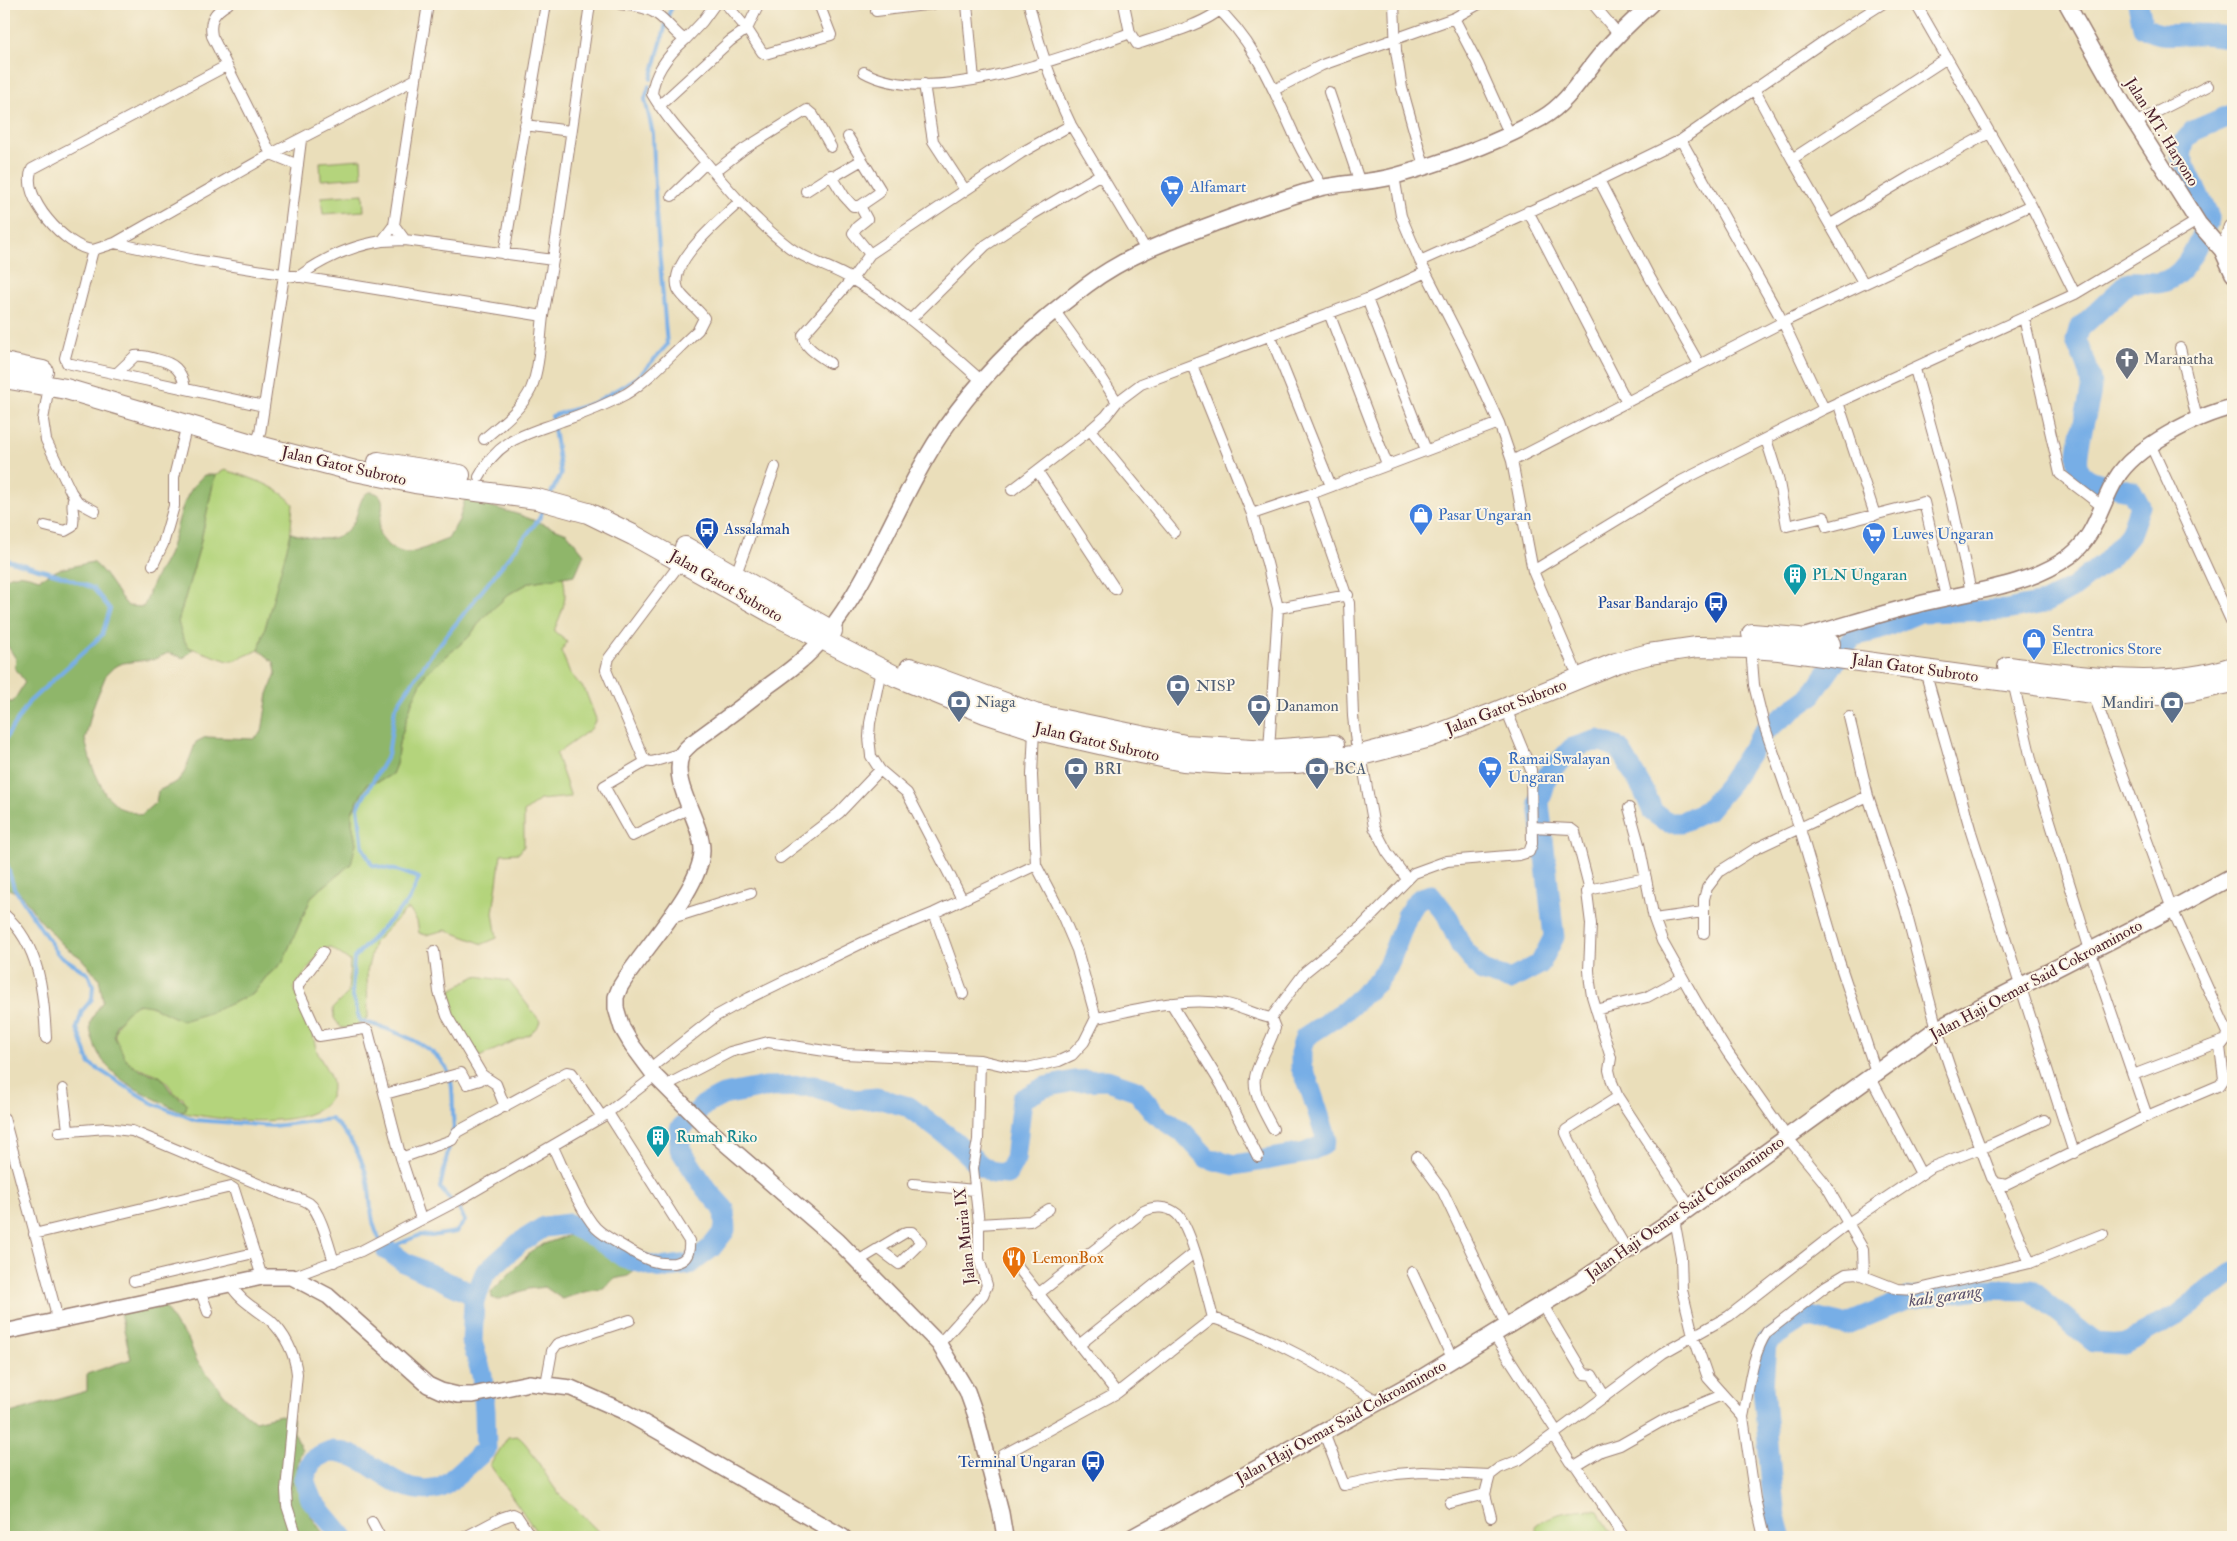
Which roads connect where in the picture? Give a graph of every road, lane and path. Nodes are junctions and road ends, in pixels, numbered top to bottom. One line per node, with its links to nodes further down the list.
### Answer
1 (228, 4): 31 (street)
2 (428, 4): 33 (street)
3 (546, 4): 42 (street)
4 (590, 4): 44 (street)
5 (620, 4): 28 (street)
6 (715, 4): 28 (street)
7 (726, 4): 24 (street)
8 (759, 4): 24 (street)
9 (819, 4): 24 (street)
10 (932, 4): 22 (street)
11 (967, 4): 34 (street)
12 (1029, 4): 30 (street)
13 (1124, 4): 25 (street)
14 (1394, 4): 27 (street)
15 (1479, 4): 23 (street)
16 (1593, 4): 26 (street)
17 (1651, 4): 26 (main road)
18 (1882, 4): 37 (street)
19 (1916, 4): 29 (street)
20 (2067, 4): 41 (main road, Jalan MT. Haryono)
21 (1220, 6): 25 (street); 38 (street)
22 (876, 11)
23 (1454, 18): 27 (street); 45 (street)
24 (747, 29): 40 (street)
25 (1130, 33): 30 (street)
26 (1619, 35): 45 (main road)
27 (1395, 38): 38 (street); 56 (street)
28 (685, 40): 40 (street)
29 (1947, 58): 46 (street); 52 (street)
30 (1044, 62): 34 (street); 43 (street)
31 (226, 66): 51 (street); 78 (street)
32 (864, 72): 35 (street)
33 (416, 79): 48 (street); 74 (street)
34 (974, 80): 35 (street)
35 (924, 84): 64 (street)
36 (2208, 86): 41 (street)
37 (1754, 88): 49 (street); 52 (street)
38 (1274, 90): 63 (street)
39 (1329, 92): 62 (street)
40 (661, 109): 54 (street)
41 (2135, 123): 71 (main road, Jalan MT. Haryono)
42 (525, 125): 44 (street); 81 (street)
43 (1071, 125): 58 (street); 64 (street)
44 (570, 131): 83 (street)
45 (1510, 133): 56 (main road)
46 (1990, 133): 68 (street); 72 (street)
47 (848, 137): 53 (street)
48 (301, 140): 51 (street); 55 (street)
49 (1681, 140): 61 (street); 98 (street)
50 (831, 147): 57 (street)
51 (271, 154): 55 (street); 77 (street)
52 (1792, 159): 72 (street)
53 (862, 160): 60 (street); 69 (street)
54 (706, 163): 57 (street); 66 (street)
55 (298, 165): 86 (street)
56 (1424, 166): 59 (main road)
57 (714, 172): 67 (street)
58 (1102, 174): 79 (street); 97 (street)
59 (1394, 176): 62 (main road); 84 (street)
60 (833, 177): 65 (street); 69 (street)
61 (1599, 180): 70 (street); 103 (street)
62 (1360, 183): 63 (main road)
63 (1323, 188): 79 (main road)
64 (965, 190): 82 (street)
65 (806, 191)
66 (672, 196)
67 (740, 201): 89 (street); 130 (street)
68 (2031, 205): 90 (street); 91 (street)
69 (860, 206): 82 (street)
70 (1528, 211): 84 (street); 112 (street)
71 (2198, 222): 80 (main road, Jalan MT. Haryono); 91 (street)
72 (1831, 224): 90 (street)
73 (2233, 224): 80 (street)
74 (394, 225): 75 (street); 76 (street)
75 (406, 240): 76 (street); 81 (street)
76 (382, 241): 88 (street)
77 (115, 243): 78 (street); 86 (street)
78 (93, 250): 106 (street)
79 (1146, 250): 93 (main road)
80 (2222, 250): 87 (main road, Jalan MT. Haryono)
81 (504, 254): 83 (street)
82 (870, 254): 89 (street)
83 (553, 260): 95 (street)
84 (1420, 261): 85 (street)
85 (1426, 272): 92 (street); 118 (street)
86 (284, 274): 88 (street); 114 (street)
87 (2233, 274)
88 (298, 277): 95 (street)
89 (852, 279): 97 (street); 102 (street)
90 (1864, 284): 98 (street)
91 (2076, 294): 96 (street)
92 (1367, 299): 94 (street); 125 (street)
93 (1054, 310): 108 (main road); 111 (street)
94 (1329, 313): 99 (street); 127 (street)
95 (543, 316): 122 (street)
96 (2024, 318): 105 (street); 136 (street)
97 (911, 319): 108 (street)
98 (1782, 322): 103 (street); 116 (street)
99 (1270, 335): 104 (street); 131 (street)
100 (2180, 348): 117 (street)
101 (4, 363): 121 (highway, Jalan Gatot Subroto)
102 (830, 363)
103 (1699, 364): 112 (street)
104 (1192, 366): 111 (street); 138 (street)
105 (1915, 368): 113 (street); 147 (street)
106 (117, 373): 110 (street); 110 (street)
107 (4, 378): 109 (highway, Jalan Gatot Subroto)
108 (982, 381): 152 (main road)
109 (49, 386): 119 (highway, Jalan Gatot Subroto); 135 (street)
110 (186, 388): 114 (street)
111 (1117, 402): 120 (street)
112 (1627, 402): 126 (street)
113 (1838, 402): 116 (street); 139 (street)
114 (264, 406): 121 (street)
115 (2233, 407): 117 (main road)
116 (1824, 408): 123 (street)
117 (2197, 419): 124 (main road)
118 (1499, 423): 125 (street); 126 (street)
119 (187, 424): 121 (highway, Jalan Gatot Subroto); 143 (street)
120 (1090, 430): 129 (street); 141 (street)
121 (257, 439): 130 (highway, Jalan Gatot Subroto); 134 (highway, Jalan Gatot Subroto)
122 (484, 439)
123 (1766, 439): 139 (street); 144 (street)
124 (2151, 446): 136 (main road); 151 (street)
125 (1426, 450): 127 (street)
126 (1512, 461): 144 (street)
127 (1387, 464): 131 (street)
128 (775, 467): 145 (street)
129 (1038, 472): 132 (street); 146 (street)
130 (479, 477): 134 (highway, Jalan Gatot Subroto)
131 (1331, 486): 133 (street)
132 (1012, 490)
133 (1311, 494): 138 (street); 148 (street)
134 (547, 495): 142 (highway, Jalan Gatot Subroto); 145 (highway, Jalan Gatot Subroto)
135 (74, 496): 137 (street); 140 (street)
136 (2105, 502): 147 (main road)
137 (95, 511)
138 (1252, 514): 150 (street)
139 (1875, 515): 149 (street)
140 (45, 526)
141 (1174, 532)
142 (682, 561): 152 (highway, Jalan Gatot Subroto); 168 (street)
143 (153, 565)
144 (1533, 571): 156 (street)
145 (736, 574): 152 (highway, Jalan Gatot Subroto)
146 (1115, 589)
147 (1971, 592): 149 (main road)
148 (1348, 595): 150 (street); 165 (street)
149 (1946, 597): 153 (main road)
150 (1278, 608): 166 (street)
151 (2233, 625)
152 (826, 635): 157 (highway, Jalan Gatot Subroto); 166 (highway, Jalan Gatot Subroto); 167 (main road)
153 (1799, 638): 155 (highway, Jalan Gatot Subroto); 156 (highway, Jalan Gatot Subroto)
154 (1751, 648): 155 (highway, Jalan Gatot Subroto); 162 (highway, Jalan Gatot Subroto); 174 (street)
155 (1875, 657): 158 (highway, Jalan Gatot Subroto); 159 (highway, Jalan Gatot Subroto)
156 (1574, 667): 165 (highway, Jalan Gatot Subroto)
157 (881, 670): 164 (highway, Jalan Gatot Subroto); 169 (street)
158 (1925, 671): 160 (highway, Jalan Gatot Subroto); 194 (street)
159 (2233, 671): 161 (highway, Jalan Gatot Subroto)
160 (2013, 682): 161 (highway, Jalan Gatot Subroto); 190 (street)
161 (2093, 693): 183 (street)
162 (1506, 708): 165 (highway, Jalan Gatot Subroto); 173 (street)
163 (1849, 717): 170 (street)
164 (1034, 728): 165 (highway, Jalan Gatot Subroto); 176 (street)
165 (1358, 749): 166 (highway, Jalan Gatot Subroto); 179 (street)
166 (1270, 750)
167 (682, 753): 168 (street); 171 (main road)
168 (647, 761): 171 (street)
169 (880, 770): 175 (street); 182 (street)
170 (1868, 796): 174 (street); 200 (street)
171 (690, 808): 188 (main road)
172 (1628, 808): 178 (street)
173 (1532, 826): 179 (street); 180 (street)
174 (1800, 829): 184 (street); 204 (street)
175 (780, 858)
176 (1036, 865): 182 (street); 198 (street)
177 (2233, 876): 183 (main road, Jalan Haji Oemar Said Cokroaminoto)
178 (1646, 878): 180 (street); 187 (street)
179 (1407, 879): 199 (street)
180 (1590, 890): 197 (street)
181 (751, 893): 188 (street)
182 (962, 899): 185 (street)
183 (2172, 909): 190 (main road, Jalan Haji Oemar Said Cokroaminoto); 202 (street)
184 (1702, 912): 187 (street); 189 (street)
185 (934, 913): 195 (street); 207 (street)
186 (4, 914): 201 (street)
187 (1654, 918): 193 (street)
188 (667, 919): 207 (main road)
189 (1704, 933)
190 (2090, 950): 194 (main road, Jalan Haji Oemar Said Cokroaminoto); 205 (street)
191 (434, 951): 206 (street)
192 (323, 952): 209 (street)
193 (1682, 978): 197 (street); 217 (street)
194 (2020, 986): 200 (main road, Jalan Haji Oemar Said Cokroaminoto); 220 (street)
195 (964, 994)
196 (1171, 1003): 198 (street); 199 (street); 222 (street)
197 (1596, 1010): 210 (street)
198 (1096, 1018): 203 (street)
199 (1271, 1018): 216 (street)
200 (1937, 1029): 204 (main road, Jalan Haji Oemar Said Cokroaminoto); 219 (street)
201 (46, 1038)
202 (2224, 1041): 205 (street); 213 (street)
203 (980, 1060): 207 (street); 227 (street, Jalan Muria IX)
204 (1873, 1074): 217 (main road, Jalan Haji Oemar Said Cokroaminoto); 224 (street)
205 (2133, 1075): 213 (street)
206 (484, 1076): 209 (street); 211 (street)
207 (656, 1077): 212 (street); 240 (main road)
208 (63, 1089): 241 (street)
209 (385, 1094): 221 (street)
210 (1618, 1097): 228 (street); 237 (street)
211 (505, 1107): 212 (street); 221 (street)
212 (605, 1115): 218 (street); 218 (street)
213 (2147, 1116): 220 (street)
214 (4, 1118): 234 (street)
215 (2044, 1120): 219 (street)
216 (1272, 1129)
217 (1787, 1137): 228 (main road, Jalan Haji Oemar Said Cokroaminoto); 233 (street)
218 (553, 1147): 231 (street)
219 (1979, 1149): 224 (street); 225 (street)
220 (2074, 1152): 225 (street)
221 (402, 1158): 231 (street)
222 (1258, 1158)
223 (1417, 1158): 257 (street)
224 (1921, 1174): 233 (street)
225 (1996, 1183): 242 (street)
226 (913, 1184): 227 (street)
227 (974, 1190): 232 (street, Jalan Muria IX)
228 (1690, 1207): 230 (main road, Jalan Haji Oemar Said Cokroaminoto)
229 (1049, 1209): 232 (street)
230 (1674, 1219): 237 (main road, Jalan Haji Oemar Said Cokroaminoto); 259 (street)
231 (421, 1220): 241 (street)
232 (979, 1224): 260 (street, Jalan Muria IX)
233 (1847, 1224): 245 (street); 259 (street)
234 (34, 1234): 238 (street); 255 (street)
235 (2103, 1234): 242 (street)
236 (879, 1249): 240 (street)
237 (1627, 1250): 252 (main road, Jalan Haji Oemar Said Cokroaminoto)
238 (254, 1253): 246 (street); 248 (street)
239 (1194, 1253): 251 (street); 254 (street); 261 (street)
240 (858, 1261): 260 (main road)
241 (334, 1262): 247 (street)
242 (2030, 1263): 245 (street)
243 (1016, 1265): 251 (street)
244 (1412, 1272): 262 (street)
245 (1864, 1275): 268 (street)
246 (262, 1277): 247 (main road); 249 (main road)
247 (292, 1277): 263 (main road)
248 (134, 1281)
249 (230, 1284): 250 (main road); 279 (street)
250 (200, 1290): 253 (street); 255 (main road)
251 (1038, 1294): 261 (street)
252 (1543, 1304): 257 (main road, Jalan Haji Oemar Said Cokroaminoto); 266 (street)
253 (208, 1312)
254 (1213, 1318): 264 (street); 267 (street)
255 (56, 1320): 258 (main road)
256 (630, 1320): 263 (street)
257 (1501, 1331): 262 (main road, Jalan Haji Oemar Said Cokroaminoto); 270 (street)
258 (4, 1332)
259 (1692, 1336): 265 (street); 266 (street)
260 (939, 1344): 284 (main road)
261 (1079, 1345): 264 (street)
262 (1452, 1360): 267 (main road, Jalan Haji Oemar Said Cokroaminoto)
263 (546, 1384): 283 (main road)
264 (1117, 1393): 271 (street)
265 (1722, 1395): 268 (street); 272 (street)
266 (1605, 1397): 270 (street)
267 (1379, 1402): 269 (main road, Jalan Haji Oemar Said Cokroaminoto)
268 (1743, 1417): 286 (street)
269 (1324, 1433): 273 (street); 278 (main road, Jalan Haji Oemar Said Cokroaminoto)
270 (1555, 1433): 272 (street); 273 (street)
271 (1003, 1455)
272 (1576, 1466): 285 (street)
273 (1490, 1474): 274 (street)
274 (1484, 1494): 275 (street); 276 (street)
275 (1450, 1503)
276 (1491, 1517)
277 (372, 1522): 280 (street)
278 (1141, 1535)
279 (297, 1537)
280 (380, 1537)
281 (465, 1537): 282 (street)
282 (531, 1537)
283 (843, 1537)
284 (1005, 1537)
285 (1624, 1537)
286 (1764, 1537)

